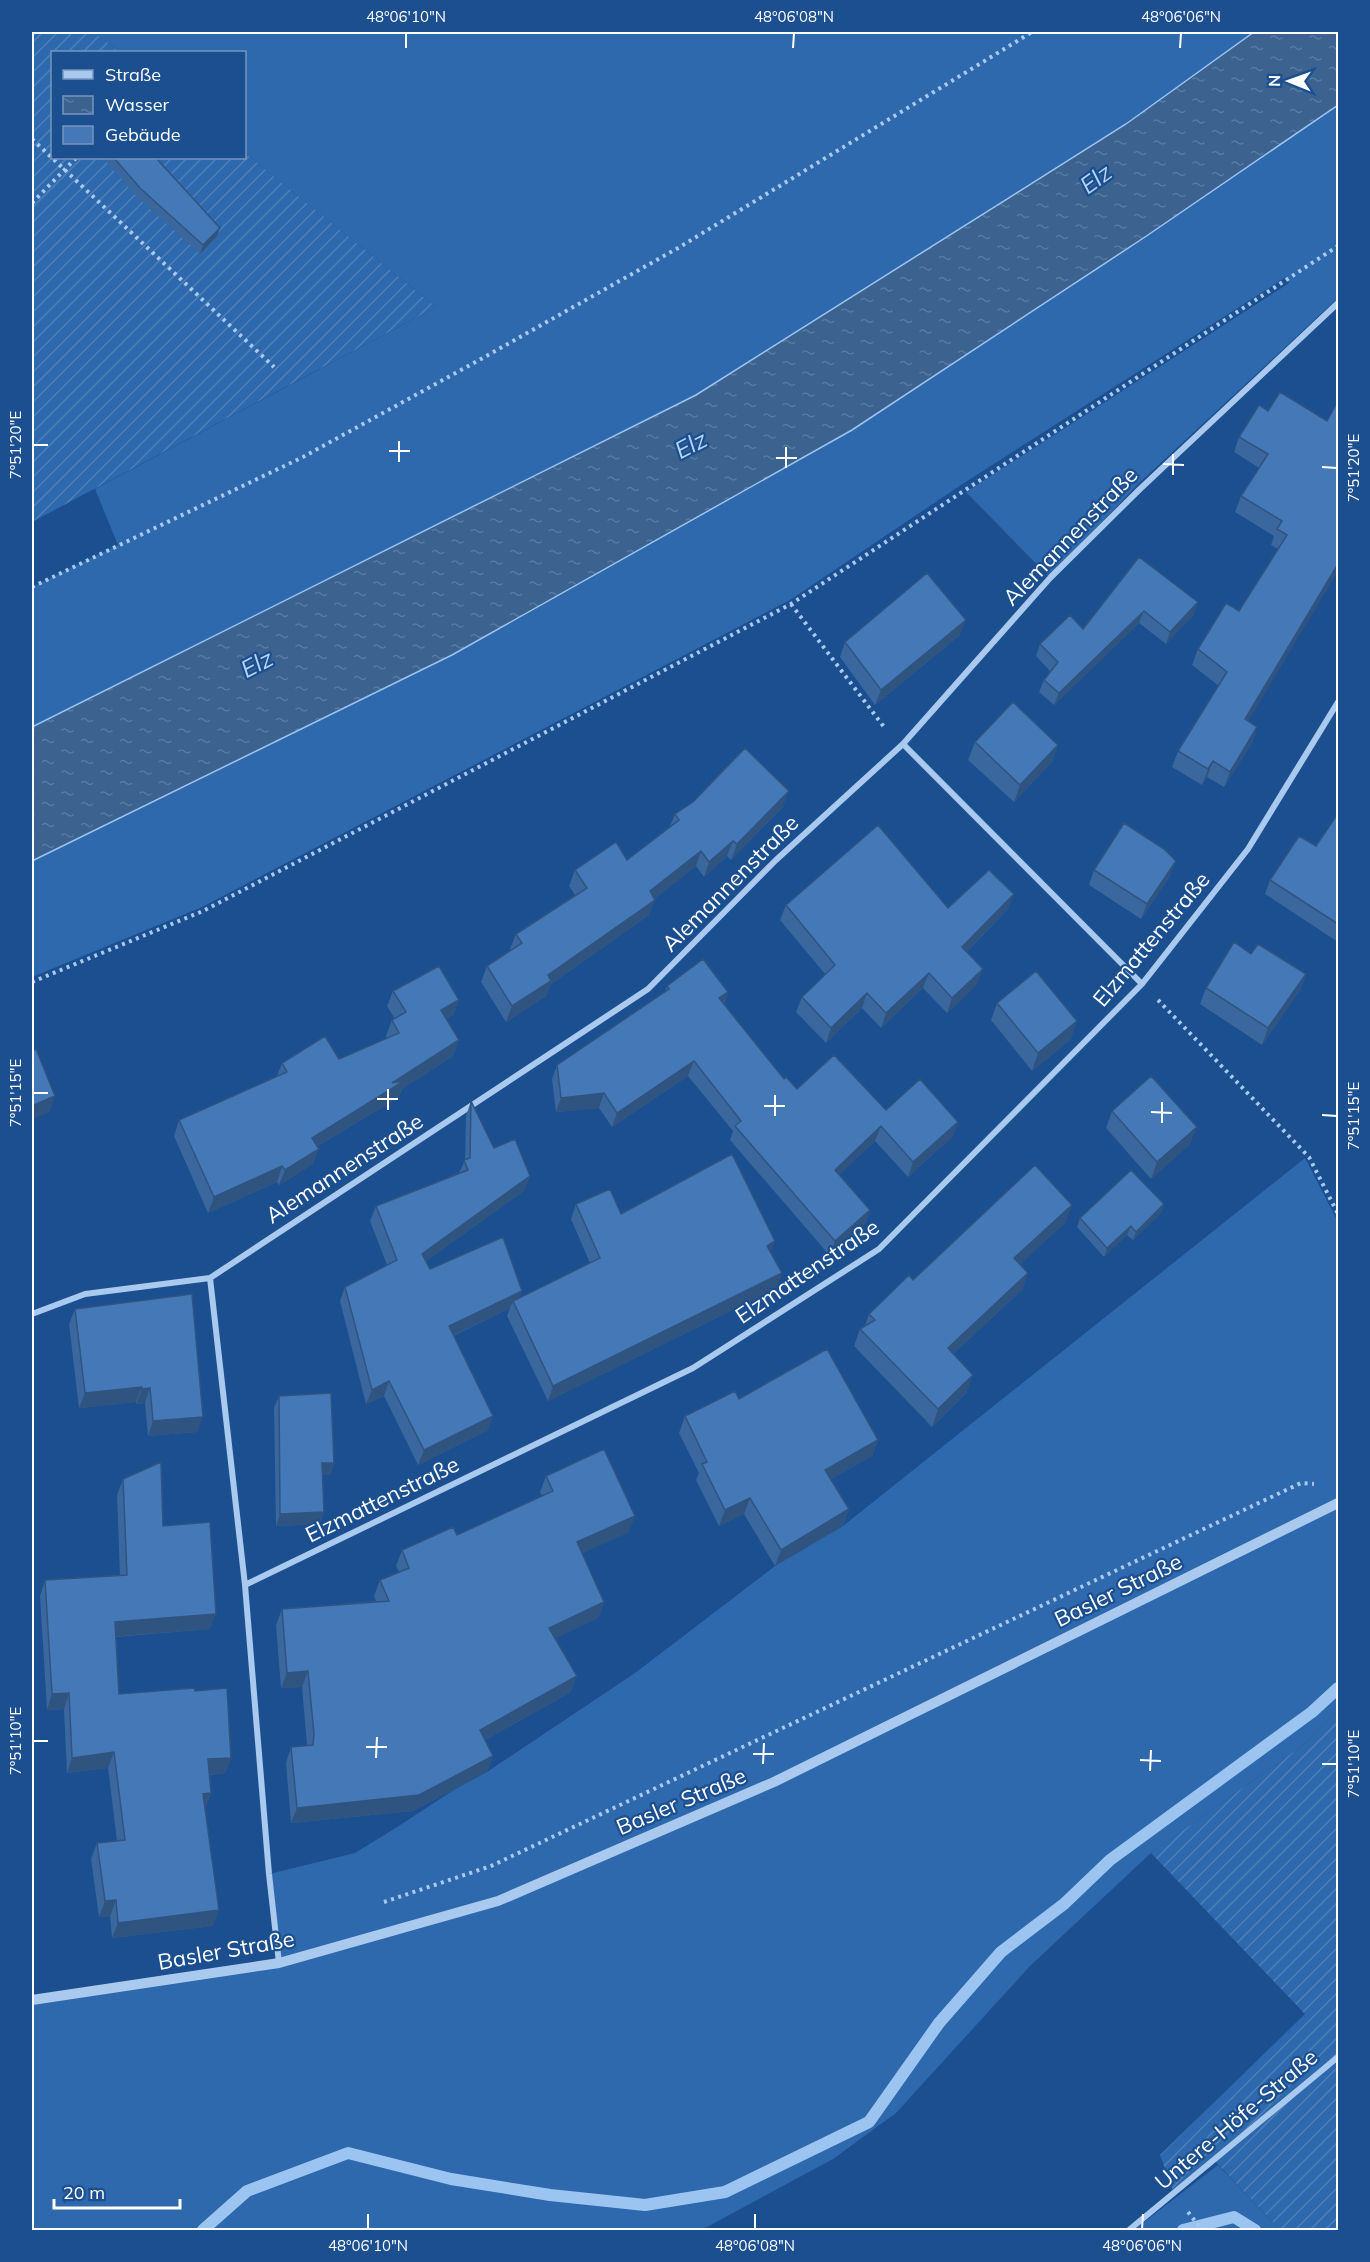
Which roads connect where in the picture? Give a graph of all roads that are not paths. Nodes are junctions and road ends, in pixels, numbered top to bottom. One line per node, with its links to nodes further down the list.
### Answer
1 (1338, 303): 3 (street, Alemannenstraße)
2 (1338, 702): 4 (street, Elzmattenstraße)
3 (901, 746): 4 (street); 5 (street, Alemannenstraße)
4 (1142, 984): 8 (street, Elzmattenstraße)
5 (210, 1278): 6 (street, Alemannenstraße); 8 (street)
6 (32, 1314)
7 (1338, 1503): 9 (street, Basler Straße)
8 (245, 1585): 9 (street)
9 (279, 1963): 10 (street, Basler Straße)
10 (32, 2000)
11 (1338, 2057): 12 (street, Untere-Höfe-Straße)
12 (1129, 2230)

